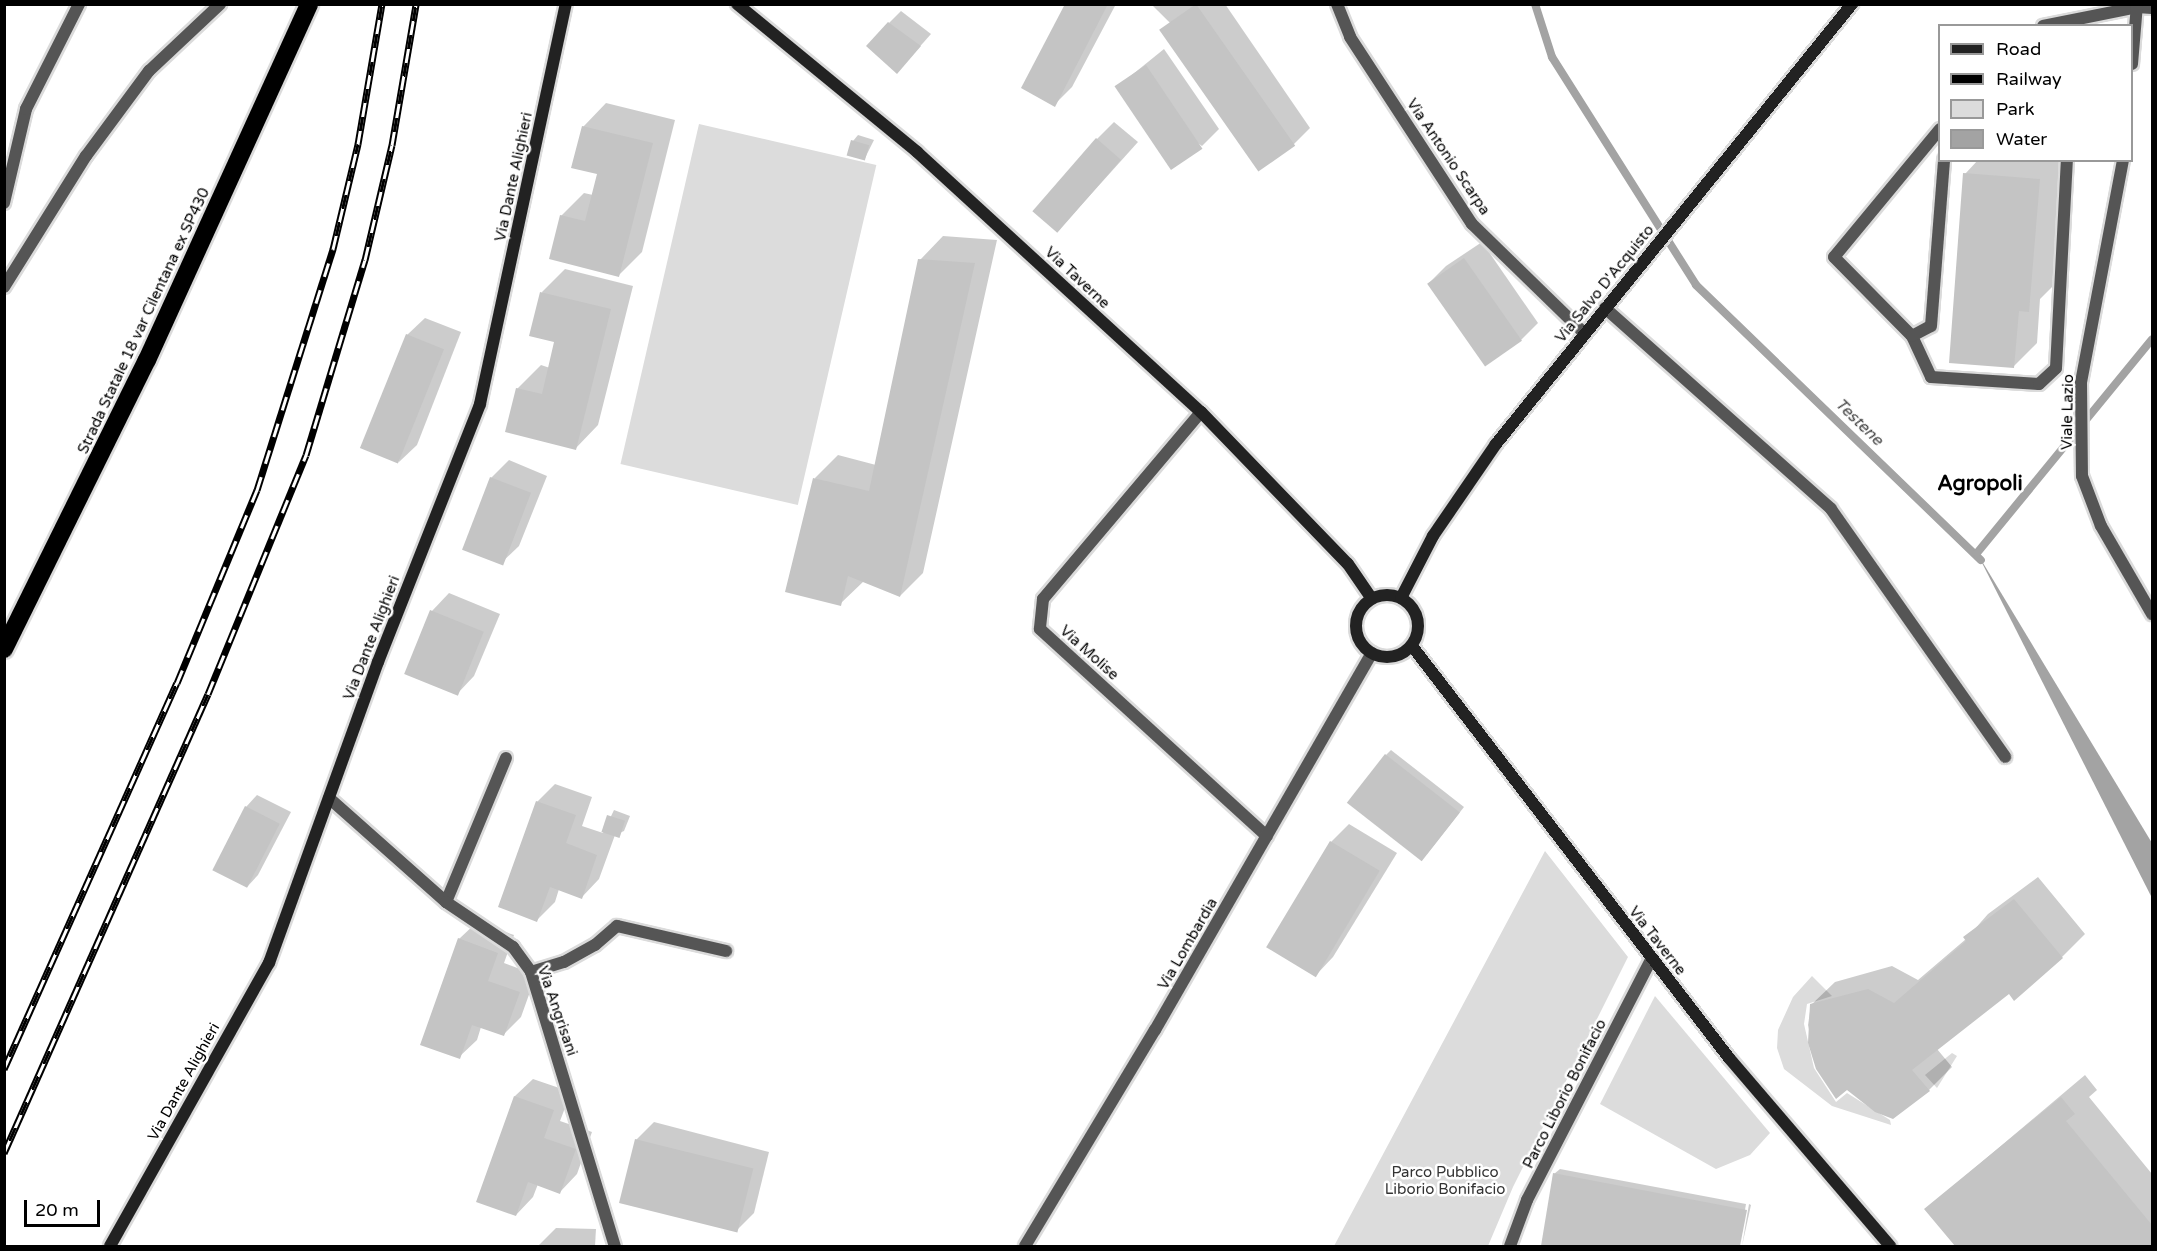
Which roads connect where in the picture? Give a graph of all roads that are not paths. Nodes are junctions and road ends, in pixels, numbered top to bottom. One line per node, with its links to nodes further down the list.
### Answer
1 (79, 4): 16 (street)
2 (220, 4): 18 (street)
3 (309, 4): 28 (highway, Strada Statale 18 var Cilentana ex SP430)
4 (737, 4): 23 (street, Via Taverne)
5 (1337, 4): 21 (street, Via Antonio Scarpa)
6 (1852, 4): 20 (street, Via Salvo D'Acquisto)
7 (567, 5): 32 (street, Via Dante Alighieri)
8 (2137, 6): 9 (street); 10 (street); 11 (street)
9 (2152, 8)
10 (2052, 24)
11 (2133, 52)
12 (1938, 131): 22 (street)
13 (1944, 162): 22 (street)
14 (2067, 162): 22 (street)
15 (2123, 162): 26 (street, Viale Lazio)
16 (4, 203)
17 (4, 262): 18 (street)
18 (13, 274): 19 (street)
19 (4, 286)
20 (1608, 304): 21 (street, Via Salvo D'Acquisto); 31 (street)
21 (1584, 333): 24 (street, Via Salvo D'Acquisto)
22 (1912, 336)
23 (1201, 412): 25 (street, Via Taverne); 33 (street, Via Molise)
24 (1401, 598): 25 (street); 27 (street)
25 (1372, 599): 29 (street)
26 (2152, 614)
27 (1412, 646): 29 (street); 36 (street, Via Taverne)
28 (4, 649)
29 (1372, 653): 33 (street, Via Lombardia)
30 (506, 758): 34 (street)
31 (2005, 758)
32 (329, 798): 34 (street, Via Angrisani); 38 (street, Via Dante Alighieri)
33 (1267, 836): 40 (street, Via Lombardia)
34 (446, 902): 37 (street, Via Angrisani)
35 (726, 951): 37 (street)
36 (1652, 958): 41 (street, Parco Liborio Bonifacio); 42 (street, Via Taverne)
37 (531, 972): 39 (street, Via Angrisani)
38 (110, 1246)
39 (615, 1246)
40 (1025, 1246)
41 (1510, 1246)
42 (1890, 1246)

